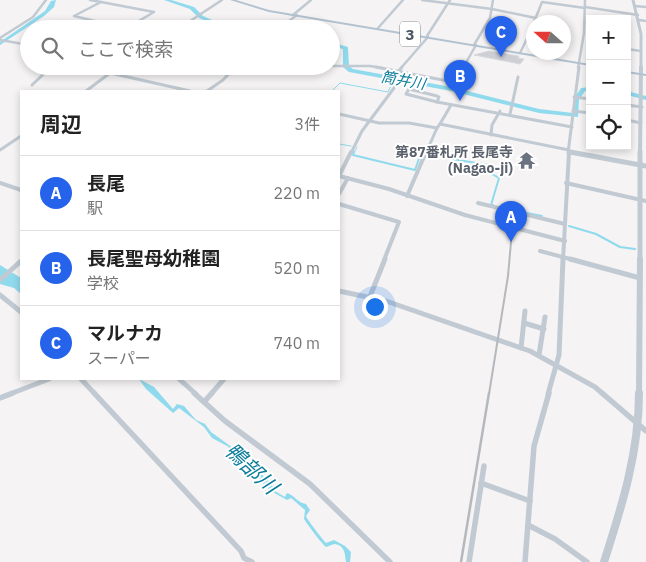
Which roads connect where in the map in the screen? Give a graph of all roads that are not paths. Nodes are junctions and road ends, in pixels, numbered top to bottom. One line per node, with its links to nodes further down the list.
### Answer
1 (46, 0): 23 (street)
2 (90, 0): 11 (street)
3 (222, 0): 26 (street)
4 (232, 0): 19 (main road, 3)
5 (311, 0): 19 (street)
6 (403, 0): 33 (street)
7 (422, 0): 12 (street)
8 (493, 0): 17 (street)
9 (585, 0): 16 (street)
10 (633, 0): 14 (street)
11 (101, 2): 24 (street); 25 (street)
12 (449, 2): 17 (street); 34 (street)
13 (602, 2): 18 (street)
14 (635, 6): 15 (street); 21 (street)
15 (646, 7)
16 (585, 8): 18 (street); 20 (street); 37 (street)
17 (492, 9): 22 (street); 40 (street)
18 (601, 10): 21 (street)
19 (295, 15): 27 (street); 28 (main road, 3)
20 (537, 15)
21 (638, 15): 29 (street)
22 (526, 16)
23 (27, 20)
24 (89, 20)
25 (141, 20)
26 (193, 20)
27 (289, 20)
28 (327, 20)
29 (639, 20): 30 (street); 42 (street)
30 (646, 20)
31 (340, 22): 33 (main road, 3)
32 (20, 25): 35 (street)
33 (378, 28): 34 (main road, 3)
34 (428, 37): 40 (main road, 3); 50 (street)
35 (0, 39): 39 (street)
36 (526, 41): 43 (street)
37 (583, 41): 38 (street); 46 (street)
38 (586, 41)
39 (20, 43)
40 (475, 45): 43 (main road, 3); 50 (street)
41 (631, 49): 42 (street)
42 (641, 51): 44 (street)
43 (520, 53): 46 (main road, 3)
44 (641, 60): 45 (street); 55 (street)
45 (646, 61)
46 (580, 64): 48 (main road, 3); 61 (street)
47 (340, 65): 50 (street)
48 (586, 65)
49 (631, 73): 55 (main road)
50 (397, 74): 72 (street)
51 (43, 75): 57 (street)
52 (107, 75): 58 (street)
53 (123, 75): 59 (street)
54 (226, 75): 60 (street)
55 (644, 75): 66 (street)
56 (518, 77): 71 (street)
57 (32, 85)
58 (87, 90)
59 (186, 90)
60 (208, 90)
61 (574, 97): 62 (street); 68 (street)
62 (586, 99)
63 (437, 102): 63 (street); 64 (street)
64 (451, 105): 67 (street); 74 (street)
65 (631, 106): 66 (street)
66 (642, 108): 76 (street)
67 (500, 111): 71 (street); 78 (street)
68 (575, 112): 69 (street); 75 (street)
69 (586, 113)
70 (340, 114): 72 (street)
71 (510, 114): 75 (street)
72 (369, 120): 77 (street); 83 (street)
73 (631, 122): 76 (street)
74 (440, 124): 77 (street); 78 (street)
75 (572, 125): 81 (street)
76 (643, 127): 82 (street)
77 (437, 128): 90 (street)
78 (492, 135): 81 (street)
79 (20, 137): 80 (street)
80 (0, 150)
81 (569, 151): 82 (street); 87 (street)
82 (644, 165): 91 (street)
83 (340, 174)
84 (340, 176): 85 (street)
85 (348, 178): 89 (street); 90 (street)
86 (0, 183): 88 (street)
87 (566, 183): 91 (street); 94 (street)
88 (20, 190)
89 (340, 192)
90 (407, 196): 95 (street)
91 (643, 200): 99 (street)
92 (478, 203): 94 (street)
93 (340, 204): 103 (street)
94 (565, 224): 95 (street)
95 (565, 241): 97 (street)
96 (540, 251): 97 (street)
97 (564, 257): 99 (street); 112 (street)
98 (17, 267): 100 (street)
99 (640, 278): 106 (street)
100 (0, 280)
101 (340, 291): 103 (street)
102 (0, 295): 104 (street)
103 (369, 299): 110 (street)
104 (20, 311)
105 (525, 311): 108 (street)
106 (643, 314): 119 (street)
107 (545, 317): 109 (street)
108 (524, 323): 109 (street); 110 (street)
109 (544, 329): 111 (street)
110 (522, 348): 111 (street)
111 (539, 356): 112 (street)
112 (557, 366): 119 (street); 123 (street)
113 (46, 380): 117 (street)
114 (82, 380): 125 (street)
115 (179, 380): 118 (street)
116 (223, 380): 118 (street)
117 (0, 398)
118 (204, 402): 127 (street)
119 (639, 426): 120 (street); 131 (street)
120 (646, 431)
121 (484, 466): 122 (street)
122 (481, 483): 123 (street); 128 (street)
123 (530, 501): 124 (street)
124 (528, 525): 129 (street); 130 (street)
125 (243, 560): 126 (street)
126 (252, 562)
127 (390, 562)
128 (470, 562)
129 (525, 562)
130 (587, 562)
131 (604, 562)

